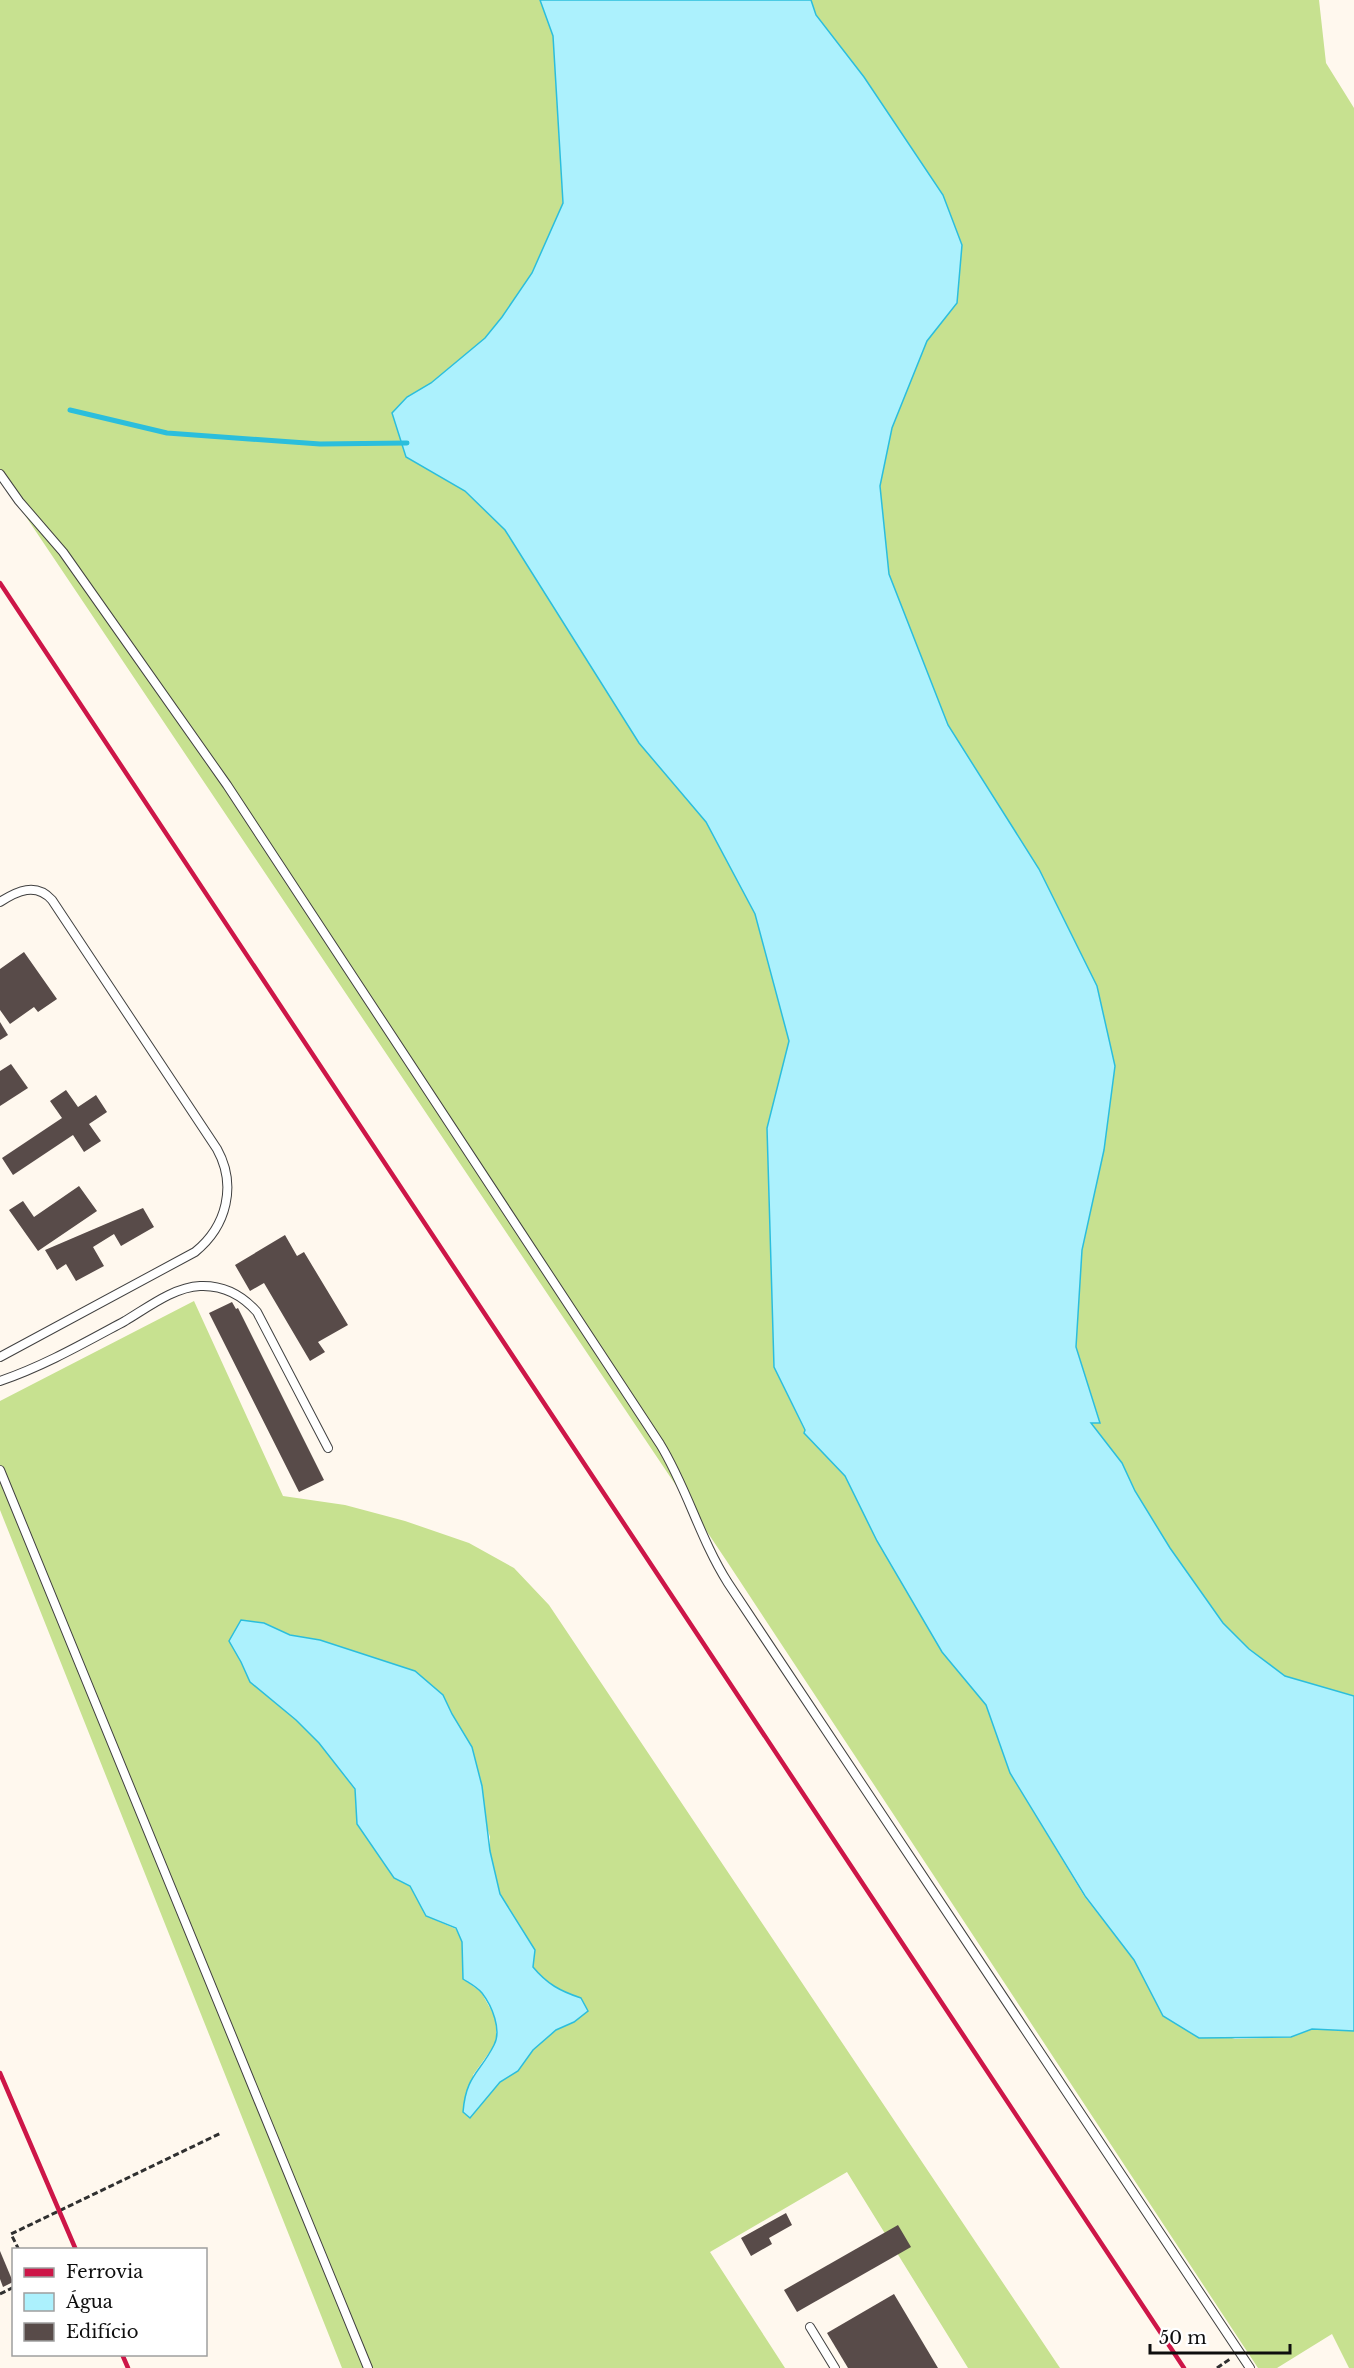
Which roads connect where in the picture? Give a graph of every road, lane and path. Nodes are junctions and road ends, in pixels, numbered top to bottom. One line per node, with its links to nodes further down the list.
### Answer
1 (0, 474): 12 (lane)
2 (0, 902): 3 (lane)
3 (0, 1357)
4 (0, 1382): 5 (lane)
5 (328, 1448)
6 (0, 1470): 10 (lane)
7 (221, 2133): 8 (path)
8 (18, 2248)
9 (810, 2326): 11 (lane)
10 (368, 2368)
11 (835, 2368)
12 (1250, 2368)

